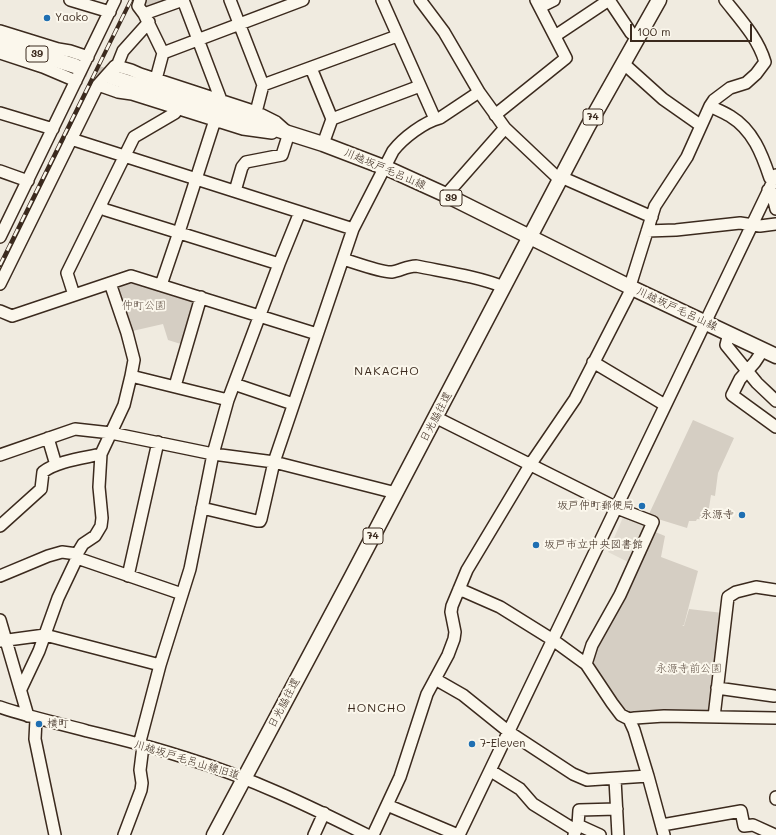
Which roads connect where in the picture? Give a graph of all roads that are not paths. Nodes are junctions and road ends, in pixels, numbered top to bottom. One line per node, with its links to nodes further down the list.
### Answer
1 (70, 0): 13 (street)
2 (115, 0): 13 (street)
3 (140, 0): 14 (street)
4 (230, 0): 15 (street)
5 (303, 0): 15 (street)
6 (382, 0): 17 (street)
7 (420, 0): 34 (street)
8 (554, 0): 12 (street)
9 (609, 0): 18 (street); 19 (street)
10 (659, 0): 19 (main road, 日光脇往還 / 74)
11 (725, 0): 36 (street)
12 (538, 4): 18 (street)
13 (110, 12): 24 (street)
14 (147, 18): 20 (street); 23 (street); 28 (street)
15 (239, 24): 20 (street); 32 (street)
16 (0, 31): 24 (street)
17 (397, 36): 27 (street); 33 (street)
18 (555, 36): 40 (street)
19 (638, 37): 25 (main road, 日光脇往還 / 74)
20 (198, 40): 23 (street); 35 (street)
21 (0, 42): 26 (main road, 39)
22 (0, 53): 30 (street)
23 (163, 53): 29 (street)
24 (88, 57): 30 (street)
25 (623, 63): 44 (street); 53 (main road, 日光脇往還 / 74)
26 (75, 66)
27 (311, 68): 32 (street); 41 (street)
28 (114, 71): 29 (street); 31 (street); 47 (main road, 川越坂戸毛呂山線 / 39)
29 (156, 79): 35 (street)
30 (76, 81): 46 (street)
31 (98, 85): 37 (street); 48 (street)
32 (263, 85): 38 (street)
33 (420, 86): 41 (street); 42 (street)
34 (479, 92): 40 (street); 42 (street)
35 (221, 100): 38 (street)
36 (710, 106): 44 (street); 56 (street)
37 (178, 108): 43 (street); 50 (street)
38 (256, 112): 47 (street)
39 (0, 113): 46 (street)
40 (495, 115): 45 (street)
41 (332, 119): 49 (street)
42 (434, 119): 51 (street)
43 (215, 120): 47 (street); 54 (street)
44 (700, 125): 62 (street)
45 (505, 128): 53 (street); 58 (street)
46 (53, 129): 55 (street)
47 (289, 133): 49 (main road, 川越坂戸毛呂山線 / 39); 57 (street)
48 (71, 139): 50 (street); 73 (street)
49 (323, 144): 51 (main road, 川越坂戸毛呂山線 / 39)
50 (125, 157): 54 (street); 59 (street)
51 (385, 168): 58 (main road, 川越坂戸毛呂山線 / 39); 65 (street)
52 (0, 171): 55 (street)
53 (560, 179): 62 (street); 69 (main road, 日光脇往還 / 74)
54 (196, 180): 57 (street); 67 (street)
55 (28, 181): 68 (street)
56 (772, 182): 60 (street); 63 (street)
57 (235, 191): 61 (street)
58 (446, 195): 69 (main road, 川越坂戸毛呂山線 / 39)
59 (100, 207): 67 (street); 77 (street)
60 (776, 209)
61 (300, 212): 65 (street); 71 (street)
62 (652, 217): 66 (street)
63 (751, 224): 64 (street); 66 (street); 81 (street)
64 (776, 224)
65 (353, 229): 70 (street)
66 (647, 231): 76 (street)
67 (179, 232): 71 (street); 74 (street)
68 (1, 233)
69 (530, 236): 75 (main road, 日光脇往還 / 74); 76 (main road, 川越坂戸毛呂山線 / 39)
70 (343, 259): 75 (street); 83 (street)
71 (279, 264): 80 (street)
72 (110, 283): 74 (street); 77 (street); 88 (street)
73 (0, 284)
74 (161, 285): 78 (street)
75 (504, 287): 95 (main road, 日光脇往還 / 74)
76 (631, 287): 81 (main road, 川越坂戸毛呂山線 / 39); 86 (street)
77 (74, 295): 79 (street)
78 (201, 297): 80 (street); 90 (street)
79 (0, 311)
80 (259, 316): 83 (street); 89 (street)
81 (705, 322): 82 (main road, 川越坂戸毛呂山線 / 39); 94 (street)
82 (729, 333): 84 (main road, 川越坂戸毛呂山線 / 39); 87 (street)
83 (317, 334): 93 (street)
84 (763, 350): 85 (main road, 川越坂戸毛呂山線 / 39); 87 (street)
85 (776, 356)
86 (593, 362): 94 (street); 105 (street)
87 (747, 370): 92 (street); 96 (street)
88 (131, 376): 90 (street); 97 (street)
89 (234, 384): 91 (street); 93 (street)
90 (174, 386): 91 (street)
91 (228, 400): 101 (street)
92 (776, 401)
93 (293, 404): 103 (street)
94 (665, 405): 108 (street)
95 (435, 417): 105 (street); 106 (main road, 日光脇往還 / 74)
96 (776, 427)
97 (111, 433): 98 (street); 99 (street); 100 (street)
98 (48, 438): 102 (street); 104 (street)
99 (158, 442): 101 (street); 112 (street)
100 (101, 454): 104 (street); 110 (street)
101 (213, 454): 103 (street); 107 (street)
102 (0, 455)
103 (274, 462): 106 (street); 107 (street)
104 (56, 465): 109 (street)
105 (530, 465): 108 (street); 113 (street)
106 (396, 493): 135 (main road, 日光脇往還 / 74)
107 (202, 508): 115 (street)
108 (617, 508): 118 (street); 120 (street)
109 (0, 526)
110 (77, 556): 111 (street); 112 (street); 117 (street)
111 (0, 576)
112 (128, 576): 115 (street)
113 (459, 589): 118 (street); 122 (street)
114 (776, 590): 123 (street)
115 (182, 594): 121 (street)
116 (0, 620): 119 (street)
117 (45, 635): 119 (street); 121 (street); 124 (street)
118 (553, 640): 120 (street); 131 (street)
119 (3, 641): 124 (street)
120 (586, 664): 130 (street)
121 (160, 665): 132 (street)
122 (435, 679): 131 (street); 137 (street)
123 (717, 688): 125 (street); 128 (street)
124 (21, 689): 127 (street)
125 (774, 696)
126 (0, 707): 127 (street, 川越坂戸毛呂山線旧道)
127 (32, 717): 132 (street, 川越坂戸毛呂山線旧道); 142 (street)
128 (714, 717): 129 (street); 130 (street)
129 (776, 718)
130 (629, 720): 134 (street)
131 (509, 732): 133 (street); 136 (street)
132 (141, 746): 135 (street, 川越坂戸毛呂山線旧道); 143 (street)
133 (490, 771): 140 (street); 148 (street)
134 (648, 776): 136 (street); 141 (street)
135 (243, 778): 139 (street, 川越坂戸毛呂山線旧道); 144 (main road, 日光脇往還 / 74)
136 (615, 779): 138 (street)
137 (387, 805): 147 (street); 148 (street)
138 (617, 809): 140 (street); 150 (street)
139 (324, 813): 145 (street); 146 (street, 川越坂戸毛呂山線旧道)
140 (576, 830): 149 (street)
141 (663, 830): 151 (street)
142 (55, 835)
143 (124, 835)
144 (214, 835)
145 (314, 835)
146 (367, 835)
147 (372, 835)
148 (458, 835)
149 (600, 835)
150 (618, 835)
151 (775, 835)

